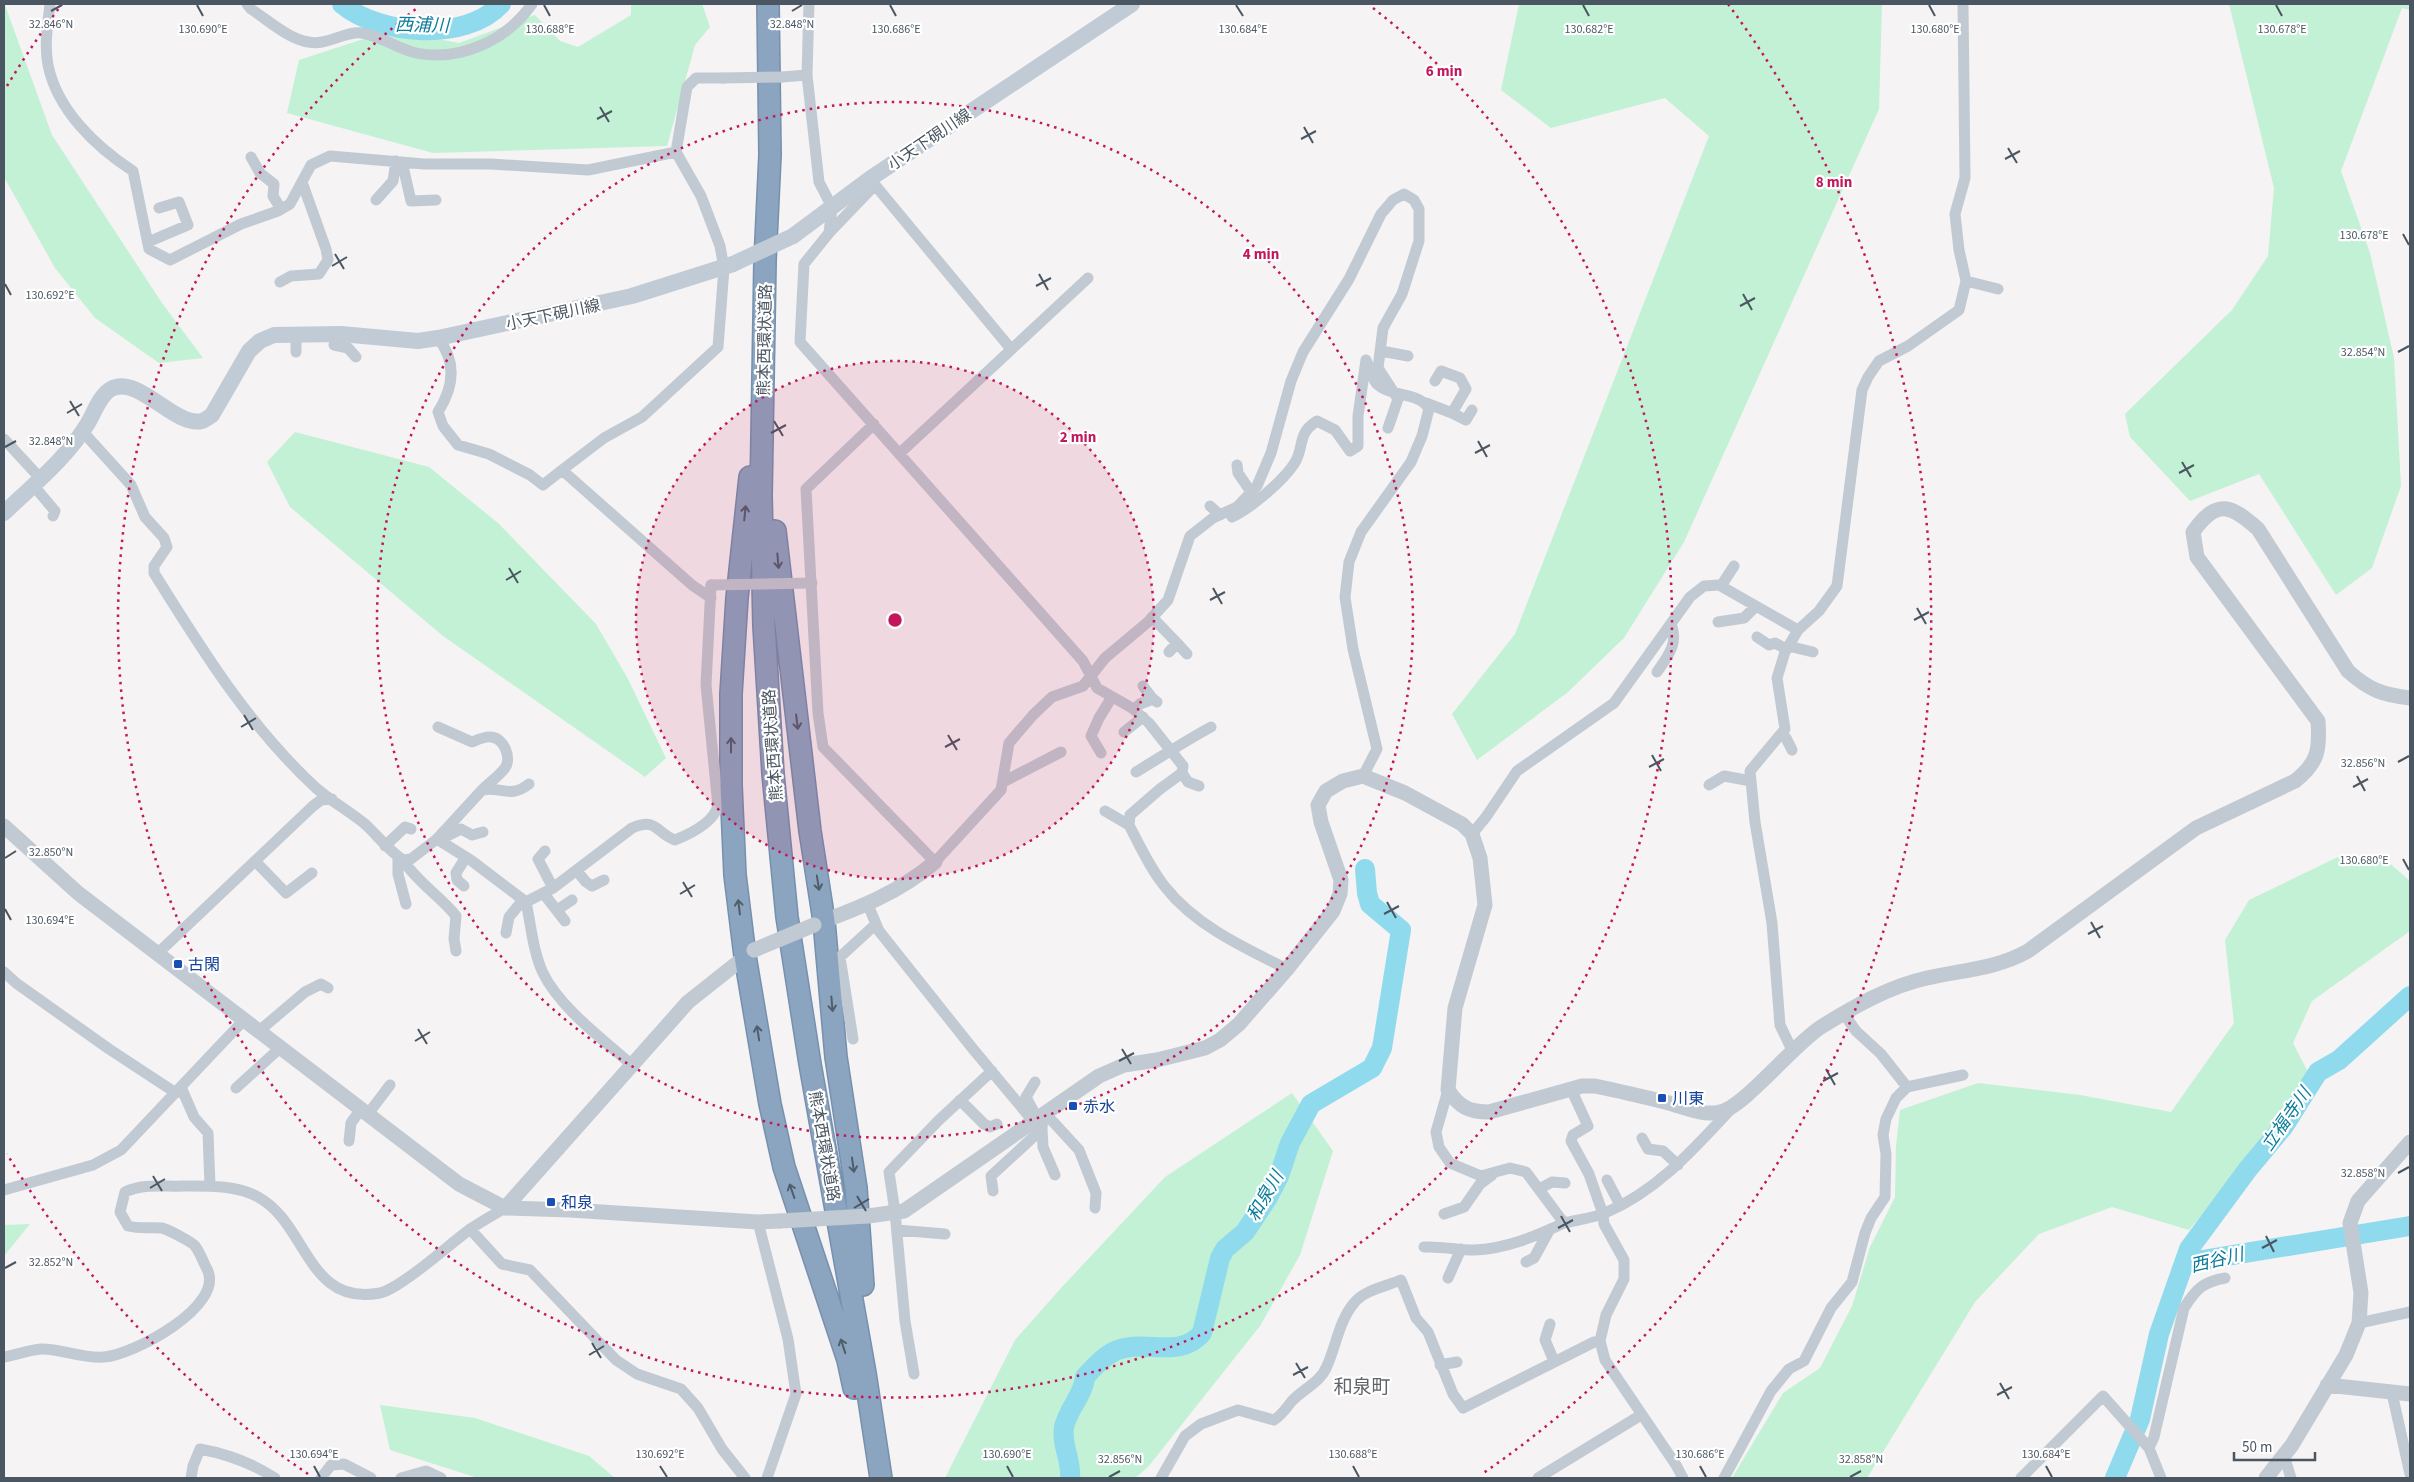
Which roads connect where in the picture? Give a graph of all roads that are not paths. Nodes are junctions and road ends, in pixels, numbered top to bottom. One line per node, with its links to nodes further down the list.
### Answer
1 (50, 4): 20 (street)
2 (247, 4): 3 (street)
3 (532, 4)
4 (768, 4): 32 (highway, 熊本西環状道路)
5 (809, 4): 8 (street)
6 (1132, 4): 13 (main road, 小天下硯川線)
7 (1963, 4): 23 (street)
8 (806, 75): 9 (street, bridge); 16 (street)
9 (676, 152): 11 (street); 21 (street)
10 (251, 157): 18 (street)
11 (399, 161): 12 (street); 14 (street); 15 (street)
12 (302, 182): 18 (street); 24 (street)
13 (873, 182): 16 (main road, 小天下硯川線); 19 (street); 29 (street)
14 (376, 200)
15 (436, 200)
16 (832, 207): 19 (street); 21 (main road, 小天下硯川線, bridge)
17 (159, 208): 20 (street)
18 (281, 209): 20 (street)
19 (829, 233): 41 (street)
20 (148, 242)
21 (728, 266): 27 (main road, 小天下硯川線); 47 (street)
22 (1088, 278): 29 (street)
23 (1966, 281): 25 (street); 62 (street)
24 (280, 282)
25 (1998, 289)
26 (296, 335): 28 (main road, 小天下硯川線); 31 (street); 43 (main road, 小天下硯川線)
27 (438, 338): 28 (main road, 小天下硯川線); 47 (street)
28 (334, 345): 34 (street)
29 (1011, 349): 45 (street)
30 (1380, 351): 33 (street); 36 (street); 49 (street)
31 (296, 352)
32 (764, 355): 38 (highway, 熊本西環状道路); 115 (highway, one-way to 115)
33 (1408, 356)
34 (356, 357)
35 (1435, 381): 40 (street)
36 (1392, 392): 37 (street); 42 (street); 53 (street)
37 (1426, 403): 40 (street); 83 (street)
38 (763, 410): 119 (highway, one-way to 38); 182 (highway, 熊本西環状道路)
39 (1472, 410): 40 (street)
40 (1452, 413)
41 (874, 424): 45 (street); 55 (street)
42 (1388, 428)
43 (83, 432): 48 (main road, 小天下硯川線); 90 (street)
44 (4, 438): 48 (street)
45 (900, 452): 68 (street)
46 (1237, 465): 49 (street)
47 (562, 470): 57 (street)
48 (36, 481): 51 (main road, 小天下硯川線); 52 (street)
49 (1251, 492): 53 (street)
50 (1210, 506): 53 (street)
51 (4, 513)
52 (53, 516)
53 (1219, 516): 59 (street)
54 (1734, 566): 56 (street)
55 (812, 583): 57 (street, bridge); 103 (street)
56 (1721, 586): 58 (street); 61 (street)
57 (711, 598): 104 (street)
58 (1756, 606): 60 (street); 62 (street)
59 (1152, 617): 66 (street); 68 (street)
60 (1718, 622)
61 (1671, 624): 67 (street); 96 (street)
62 (1798, 630): 64 (street)
63 (1757, 637): 64 (street)
64 (1787, 648): 65 (street); 76 (street)
65 (1813, 652)
66 (1187, 654)
67 (1657, 672)
68 (1090, 677): 70 (street); 85 (street)
69 (1143, 686): 72 (street)
70 (1112, 697): 72 (street); 80 (street)
71 (2410, 698): 124 (street)
72 (1138, 713): 75 (street); 79 (street)
73 (438, 727): 89 (street)
74 (1211, 727): 79 (street)
75 (1124, 732)
76 (1780, 735): 77 (street); 84 (street)
77 (1792, 750)
78 (1061, 752): 85 (street)
79 (1171, 752): 81 (street); 82 (street)
80 (1101, 753)
81 (1136, 772)
82 (1182, 773): 88 (street); 92 (street)
83 (1363, 776): 96 (street); 121 (street)
84 (1751, 781): 87 (street); 129 (street)
85 (1002, 782): 103 (street)
86 (529, 784): 89 (street)
87 (1708, 785)
88 (1199, 786)
89 (482, 790): 97 (street)
90 (332, 799): 98 (street); 102 (street)
91 (1105, 811): 92 (street)
92 (1129, 825): 121 (street)
93 (4, 826): 120 (street)
94 (411, 829): 98 (street)
95 (483, 832): 97 (street)
96 (1472, 834): 139 (street)
97 (439, 836): 100 (street); 101 (street)
98 (385, 846): 101 (street)
99 (545, 851): 108 (street)
100 (466, 857): 107 (street); 110 (street)
101 (401, 859): 111 (street); 118 (street)
102 (255, 861): 105 (street); 120 (street)
103 (935, 862): 112 (street)
104 (577, 870): 106 (street); 108 (street)
105 (312, 873)
106 (604, 880)
107 (464, 886)
108 (548, 891): 110 (street); 113 (street)
109 (572, 900): 113 (street)
110 (524, 901): 117 (street); 130 (street)
111 (406, 904)
112 (868, 905): 115 (street); 116 (street)
113 (557, 910): 114 (street)
114 (565, 921)
115 (819, 923): 119 (street, bridge); 182 (highway, one-way to 182)
116 (876, 924): 127 (street); 131 (street)
117 (506, 933)
118 (456, 950)
119 (750, 953): 130 (street); 199 (highway, one-way to 119)
120 (157, 954): 125 (street)
121 (1287, 969): 143 (street)
122 (4, 973): 138 (street)
123 (328, 988): 126 (street)
124 (1844, 1014): 129 (street); 135 (street)
125 (244, 1020): 126 (street); 138 (street)
126 (259, 1031): 128 (street)
127 (855, 1032)
128 (280, 1048): 136 (street); 142 (street)
129 (1792, 1050): 141 (street)
130 (633, 1066): 158 (street)
131 (992, 1071): 140 (street); 143 (street)
132 (1963, 1075): 135 (street)
133 (1035, 1082): 143 (street)
134 (390, 1085): 142 (street)
135 (1907, 1087): 204 (street)
136 (236, 1088)
137 (1571, 1088): 139 (street); 141 (street); 162 (street)
138 (179, 1090): 153 (street); 155 (street)
139 (1448, 1090): 149 (street)
140 (960, 1100): 144 (street); 160 (street)
141 (1736, 1104): 148 (street)
142 (364, 1111): 146 (street); 158 (street)
143 (1040, 1119): 150 (street); 156 (street); 159 (street); 160 (street)
144 (997, 1124)
145 (1642, 1138): 148 (street)
146 (349, 1140)
147 (2410, 1142): 175 (street)
148 (1678, 1165): 157 (street)
149 (1495, 1173): 154 (street); 161 (street)
150 (1055, 1175)
151 (1607, 1180): 157 (street)
152 (1566, 1183): 154 (street)
153 (210, 1186): 165 (street); 178 (street)
154 (1539, 1189): 164 (street)
155 (4, 1190)
156 (993, 1191)
157 (1620, 1205): 162 (street)
158 (505, 1208): 163 (street); 165 (street)
159 (1095, 1208)
160 (896, 1212): 163 (street, bridge); 166 (street)
161 (1444, 1214)
162 (1603, 1214): 164 (street); 177 (street)
163 (758, 1222): 198 (street)
164 (1563, 1223): 167 (street)
165 (470, 1229): 197 (street)
166 (897, 1230): 168 (street); 183 (street)
167 (1553, 1233): 170 (street); 171 (street)
168 (945, 1234)
169 (1424, 1247): 170 (street)
170 (1461, 1249): 172 (street)
171 (1526, 1262)
172 (1448, 1278)
173 (2225, 1278): 188 (street)
174 (2410, 1312): 175 (street)
175 (2359, 1323): 184 (street)
176 (1550, 1324): 179 (street)
177 (1600, 1341): 179 (street); 187 (street)
178 (4, 1357)
179 (1554, 1361): 181 (street)
180 (1457, 1362): 181 (street)
181 (1440, 1365): 201 (street)
182 (865, 1373): 200 (highway, 熊本西環状道路)
183 (914, 1374)
184 (2327, 1385): 185 (street); 189 (street)
185 (2392, 1393): 186 (street); 190 (street)
186 (2410, 1394)
187 (1641, 1415): 202 (street); 203 (street)
188 (2149, 1448): 205 (street); 206 (street)
189 (2284, 1456): 207 (street); 208 (street)
190 (2410, 1474)
191 (191, 1478): 192 (street)
192 (275, 1478)
193 (321, 1478): 194 (street)
194 (371, 1478)
195 (401, 1478): 196 (street)
196 (441, 1478)
197 (745, 1478)
198 (767, 1478)
199 (874, 1478)
200 (881, 1478)
201 (1160, 1478)
202 (1538, 1478)
203 (1683, 1478)
204 (1724, 1478)
205 (2021, 1478)
206 (2161, 1478)
207 (2266, 1478)
208 (2292, 1478)

